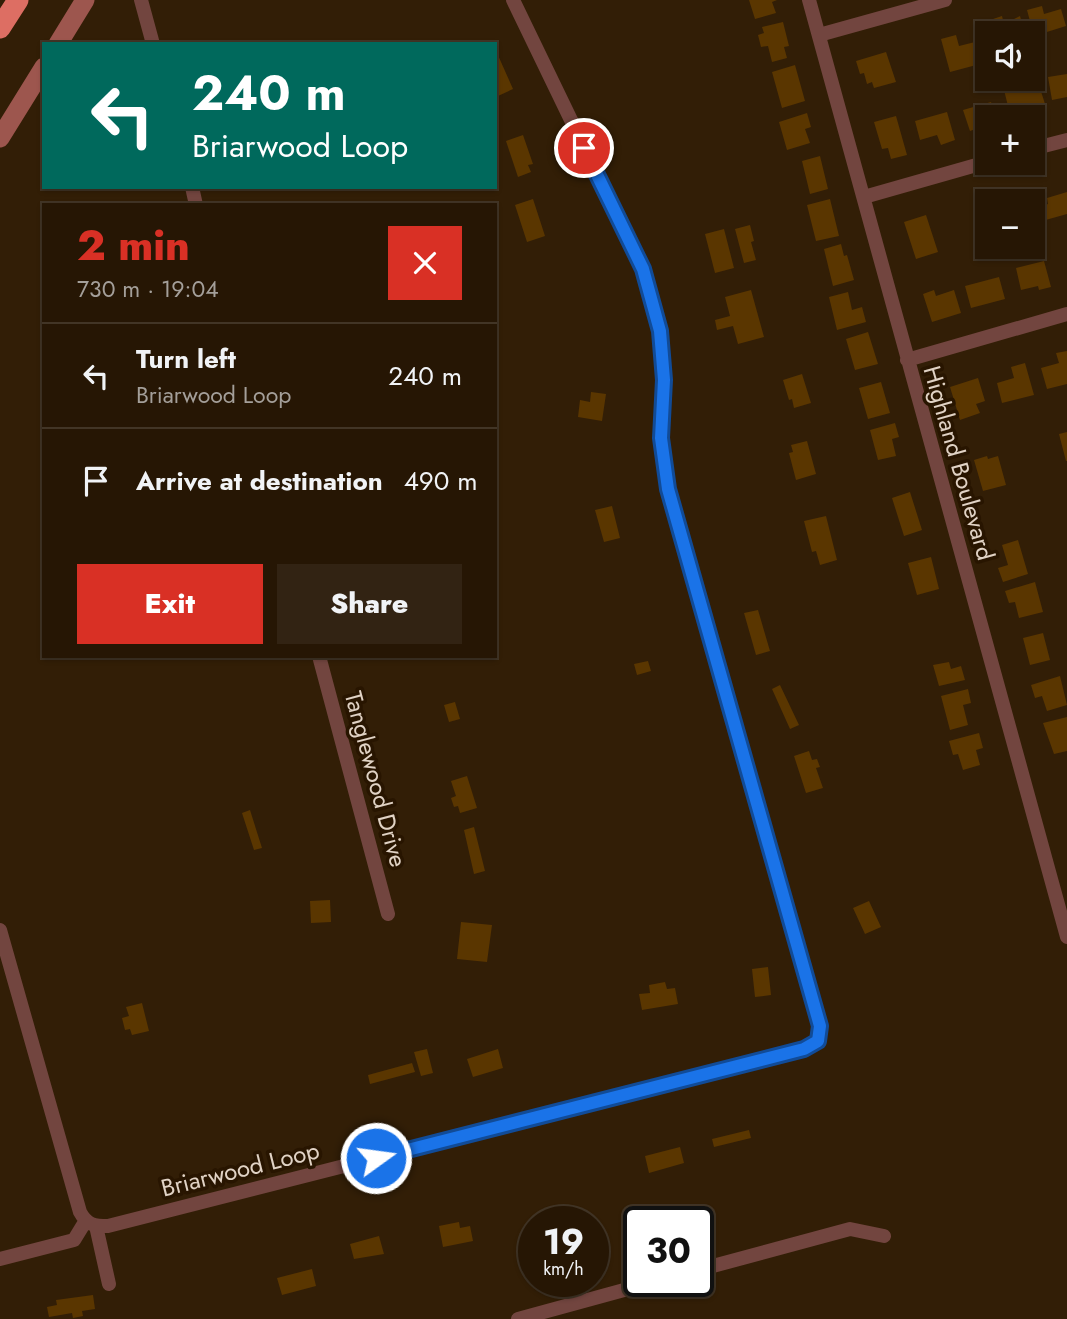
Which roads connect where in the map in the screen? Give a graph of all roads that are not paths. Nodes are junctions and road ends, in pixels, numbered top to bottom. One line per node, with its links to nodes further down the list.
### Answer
1 (18, 0): 7 (highway)
2 (85, 0): 9 (street)
3 (141, 0): 10 (street)
4 (513, 0): 23 (street, Briarwood Loop)
5 (809, 0): 8 (street, Highland Boulevard)
6 (945, 0): 8 (street)
7 (0, 28)
8 (819, 36): 16 (street, Highland Boulevard)
9 (59, 42)
10 (152, 42)
11 (42, 70): 12 (street)
12 (0, 138)
13 (1067, 140): 14 (street)
14 (1045, 146)
15 (975, 165): 16 (street)
16 (864, 197): 18 (street, Highland Boulevard)
17 (1067, 314): 18 (street)
18 (907, 360): 22 (street, Highland Boulevard)
19 (320, 658): 20 (street, Tanglewood Drive)
20 (388, 914)
21 (0, 930): 23 (street)
22 (1067, 937)
23 (90, 1224): 25 (street); 27 (street)
24 (884, 1236): 26 (street)
25 (0, 1259)
26 (714, 1266)
27 (109, 1284)
28 (623, 1290): 29 (street)
29 (518, 1319)

